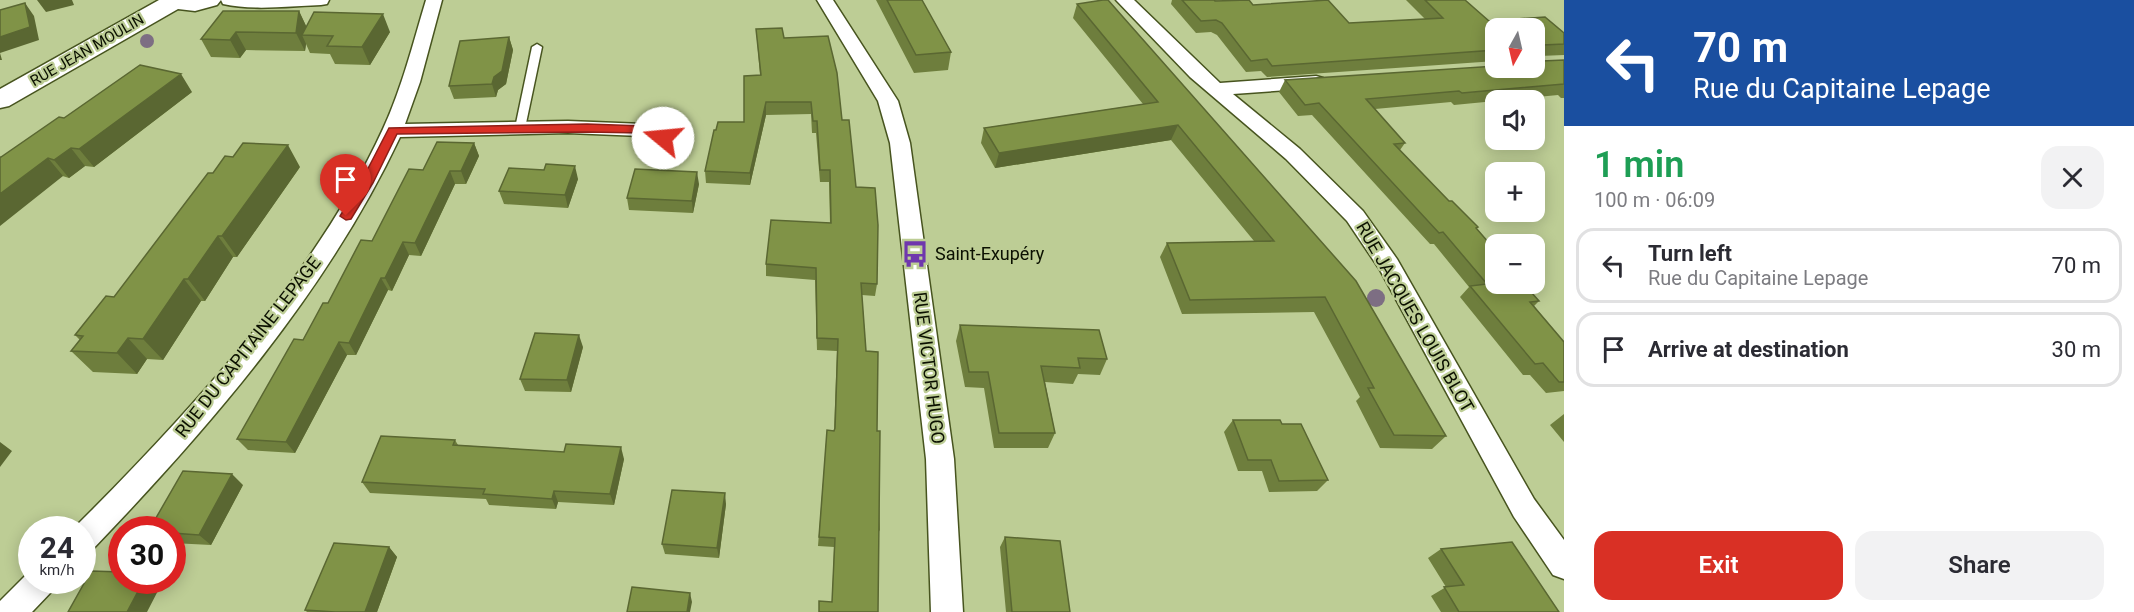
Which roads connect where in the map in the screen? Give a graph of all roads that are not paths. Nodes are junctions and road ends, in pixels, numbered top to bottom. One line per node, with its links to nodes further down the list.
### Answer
1 (209, 0): 7 (street)
2 (229, 0): 3 (street)
3 (321, 0)
4 (434, 0): 13 (street, RUE DU CAPITAINE LEPAGE)
5 (825, 0): 19 (street, RUE VICTOR HUGO)
6 (1124, 0): 10 (street, RUE JACQUES LOUIS BLOT)
7 (174, 1): 11 (street, RUE JEAN MOULIN)
8 (537, 47): 12 (lane)
9 (1330, 81): 10 (street)
10 (1216, 89): 16 (street, RUE JACQUES LOUIS BLOT)
11 (0, 100)
12 (520, 128): 13 (street); 14 (street)
13 (393, 131): 15 (street, RUE DU CAPITAINE LEPAGE)
14 (663, 138)
15 (96, 525)
16 (1564, 565)
17 (28, 594): 18 (street)
18 (11, 612)
19 (947, 612)

